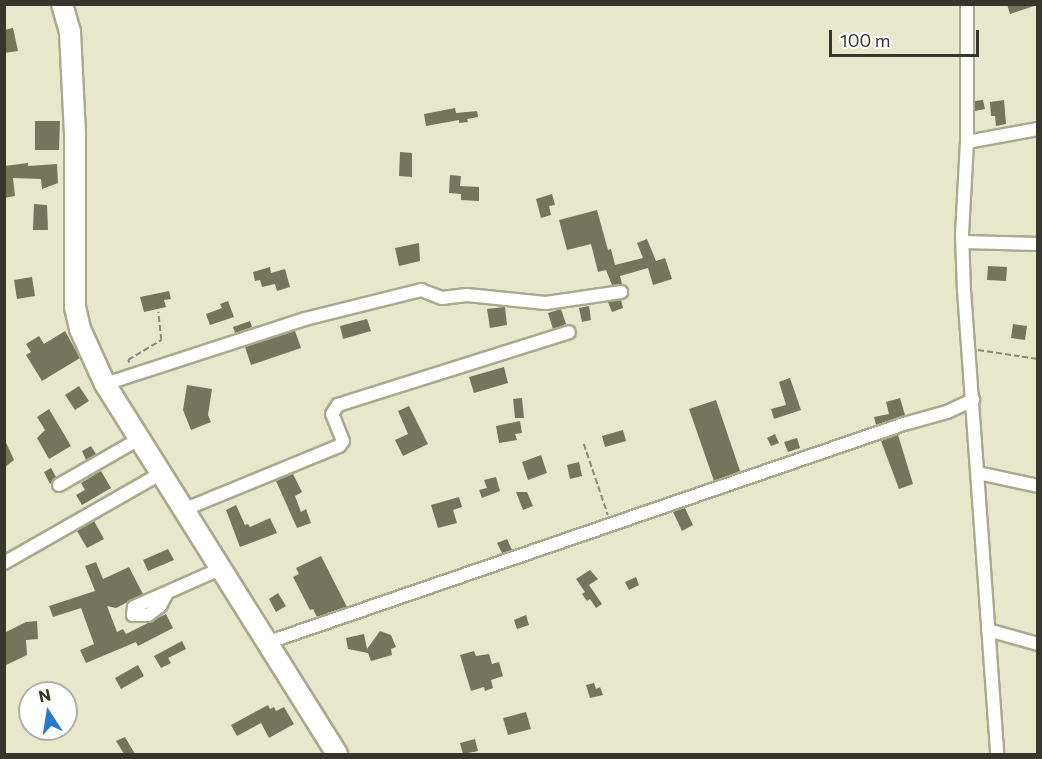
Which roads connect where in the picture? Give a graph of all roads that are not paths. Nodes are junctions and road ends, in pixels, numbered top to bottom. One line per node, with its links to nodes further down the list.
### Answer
1 (62, 4): 9 (main road)
2 (967, 4): 4 (street)
3 (1038, 129): 4 (street)
4 (968, 142): 5 (street)
5 (963, 242): 6 (street); 10 (street)
6 (1038, 244)
7 (621, 292): 9 (street)
8 (569, 332): 16 (street)
9 (105, 384): 11 (main road)
10 (973, 400): 12 (street); 21 (street)
11 (139, 439): 13 (main road); 14 (street)
12 (978, 473): 15 (street); 20 (street)
13 (160, 474): 16 (main road); 17 (street)
14 (58, 485)
15 (1038, 486)
16 (183, 510): 18 (main road)
17 (4, 563)
18 (220, 569): 19 (street); 21 (main road)
19 (167, 593)
20 (988, 630): 22 (street); 24 (street)
21 (266, 644): 23 (main road)
22 (1038, 644)
23 (337, 754)
24 (997, 754)

